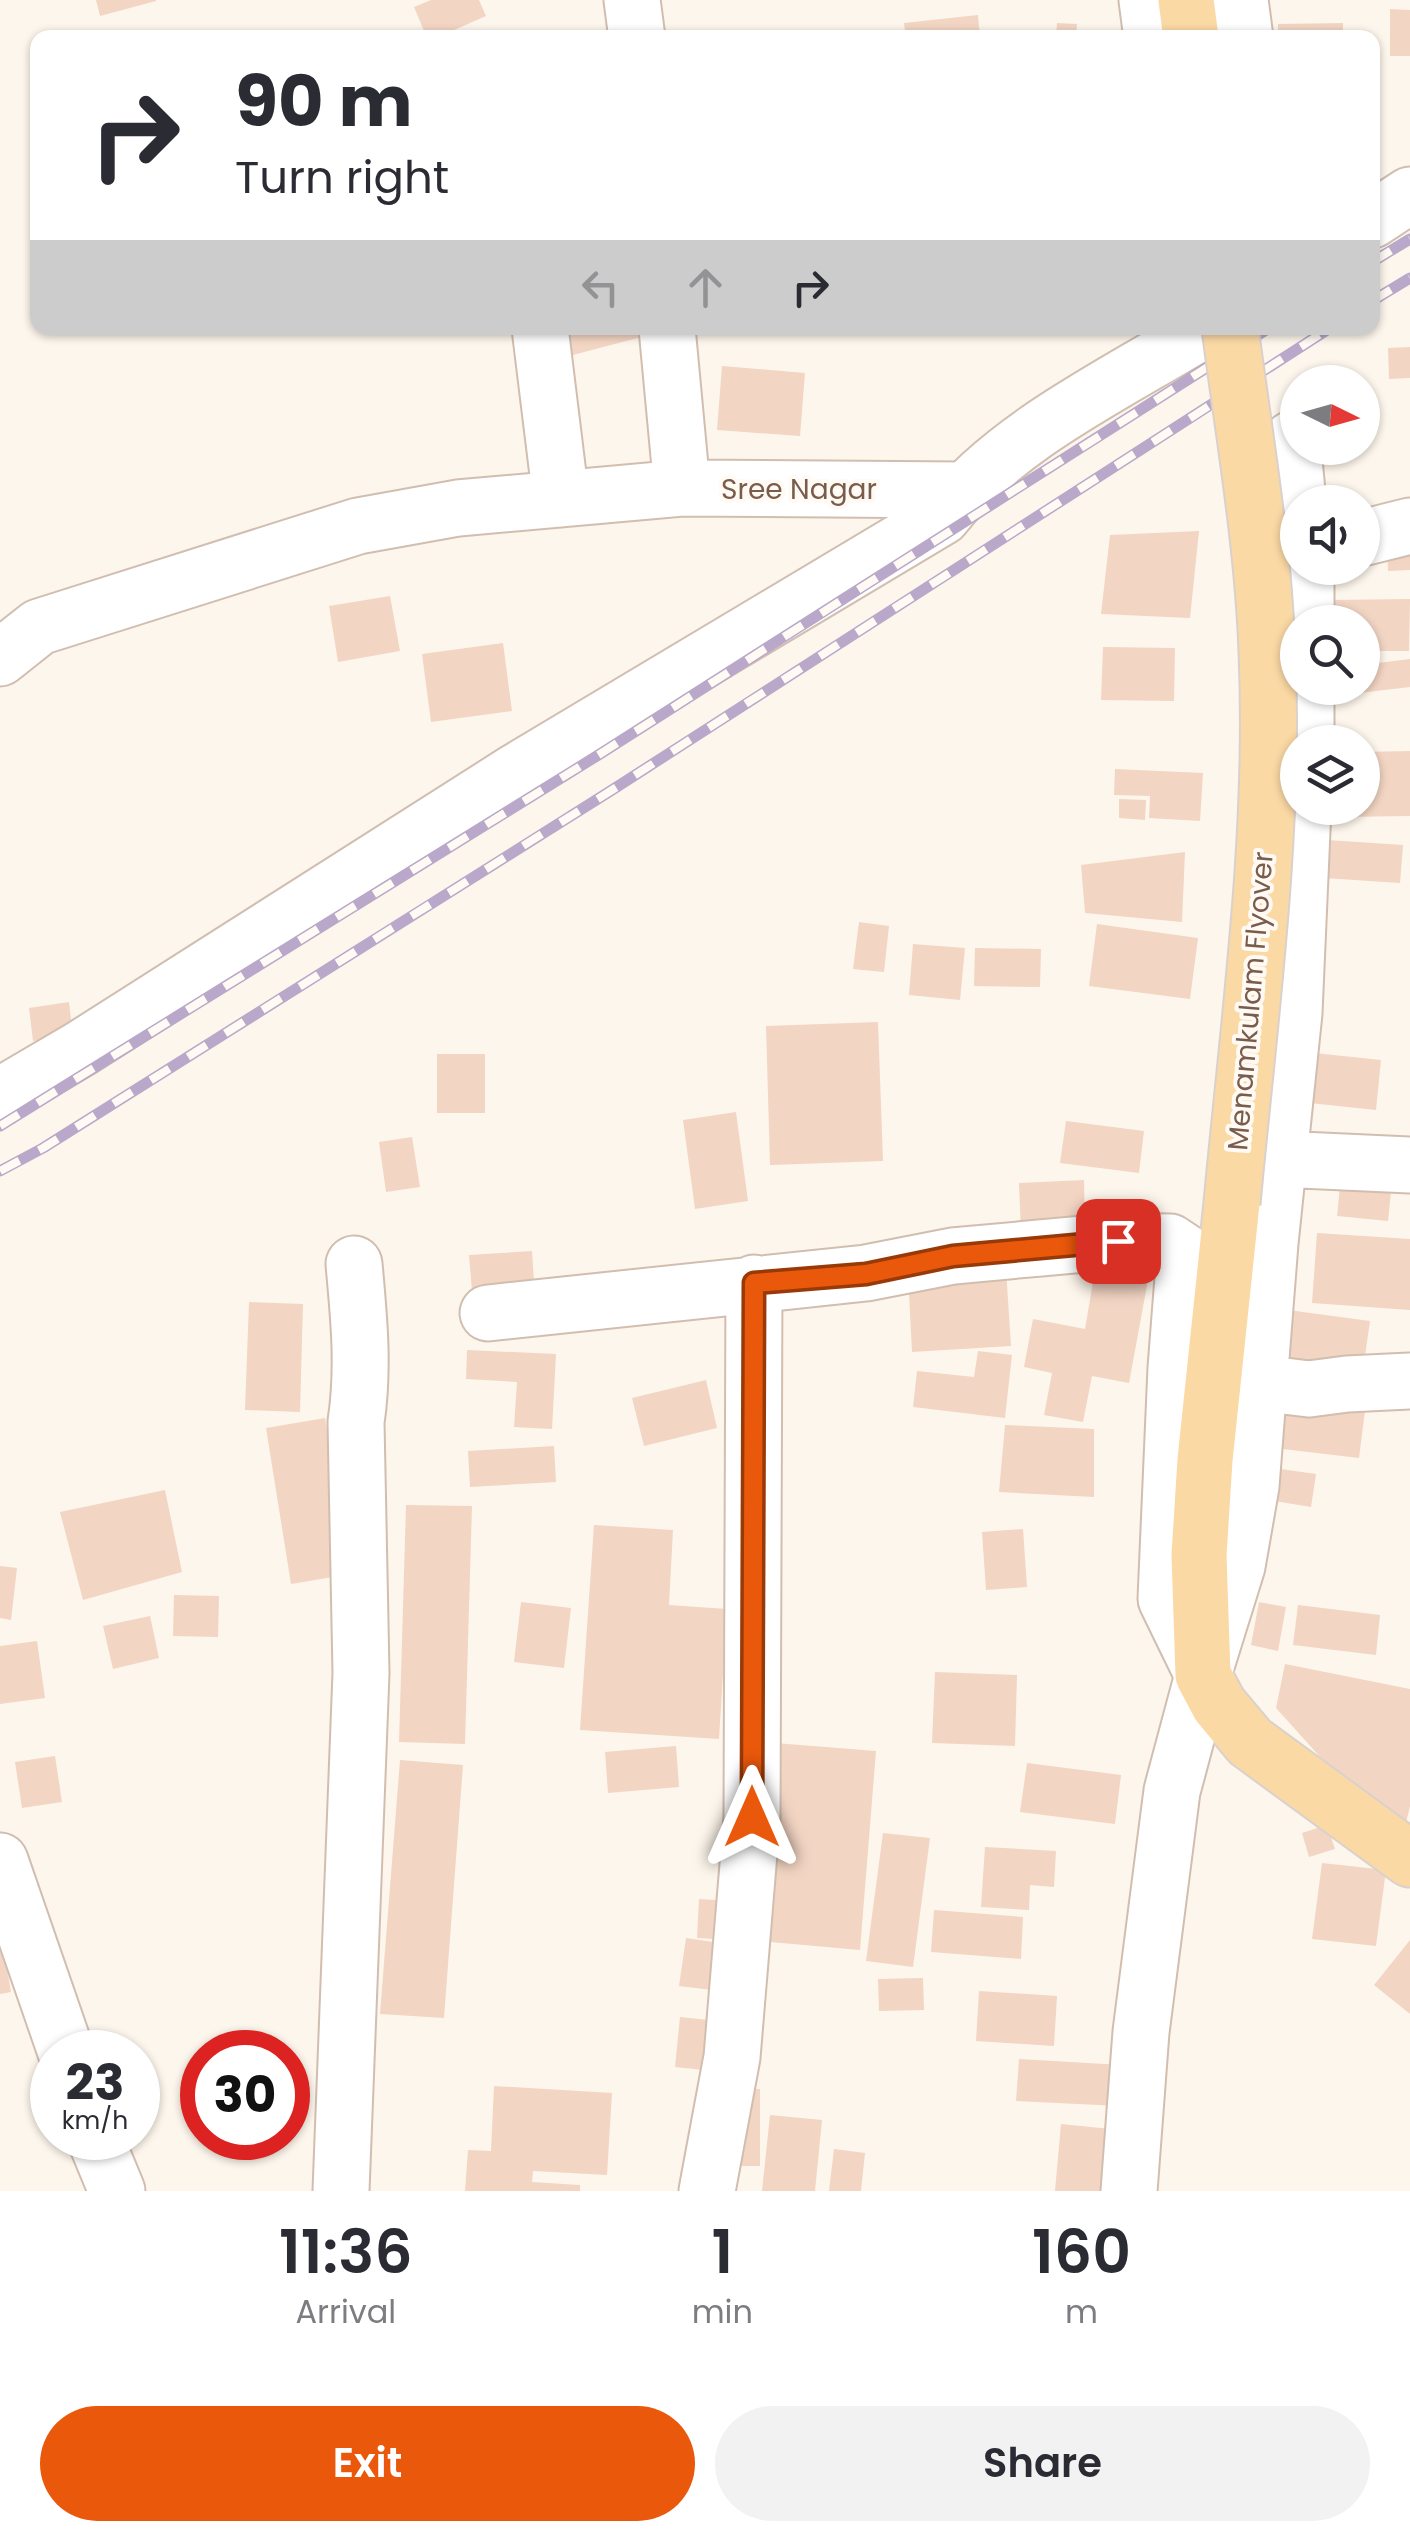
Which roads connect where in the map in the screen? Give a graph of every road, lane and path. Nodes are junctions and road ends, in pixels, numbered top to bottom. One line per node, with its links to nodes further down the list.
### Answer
1 (632, 0): 5 (street)
2 (1147, 0): 6 (street)
3 (1186, 0): 7 (main road)
4 (1240, 0): 8 (street)
5 (636, 30)
6 (1151, 30)
7 (1190, 30)
8 (1244, 30)
9 (1410, 195): 10 (street)
10 (1380, 215)
11 (541, 335): 17 (street)
12 (668, 335): 15 (street)
13 (1198, 335): 16 (street)
14 (1207, 335): 30 (main road, Menamkulam Flyover, bridge)
15 (682, 488): 16 (street, Sree Nagar); 17 (street, Sree Nagar)
16 (963, 490): 22 (street)
17 (561, 499): 20 (street, Sree Nagar)
18 (1410, 526): 19 (street)
19 (1380, 534)
20 (0, 658)
21 (1303, 825): 23 (street)
22 (0, 1096)
23 (1279, 1159): 24 (street); 29 (street)
24 (1410, 1164)
25 (354, 1264): 36 (street)
26 (754, 1283): 27 (street); 30 (street); 37 (street)
27 (488, 1314)
28 (1410, 1381): 29 (street)
29 (1259, 1383): 30 (street)
30 (1203, 1675): 31 (main road); 38 (street)
31 (1410, 1859)
32 (0, 1861): 33 (street)
33 (58, 2030)
34 (104, 2160): 35 (street)
35 (117, 2191)
36 (341, 2191)
37 (707, 2191)
38 (1129, 2191)

